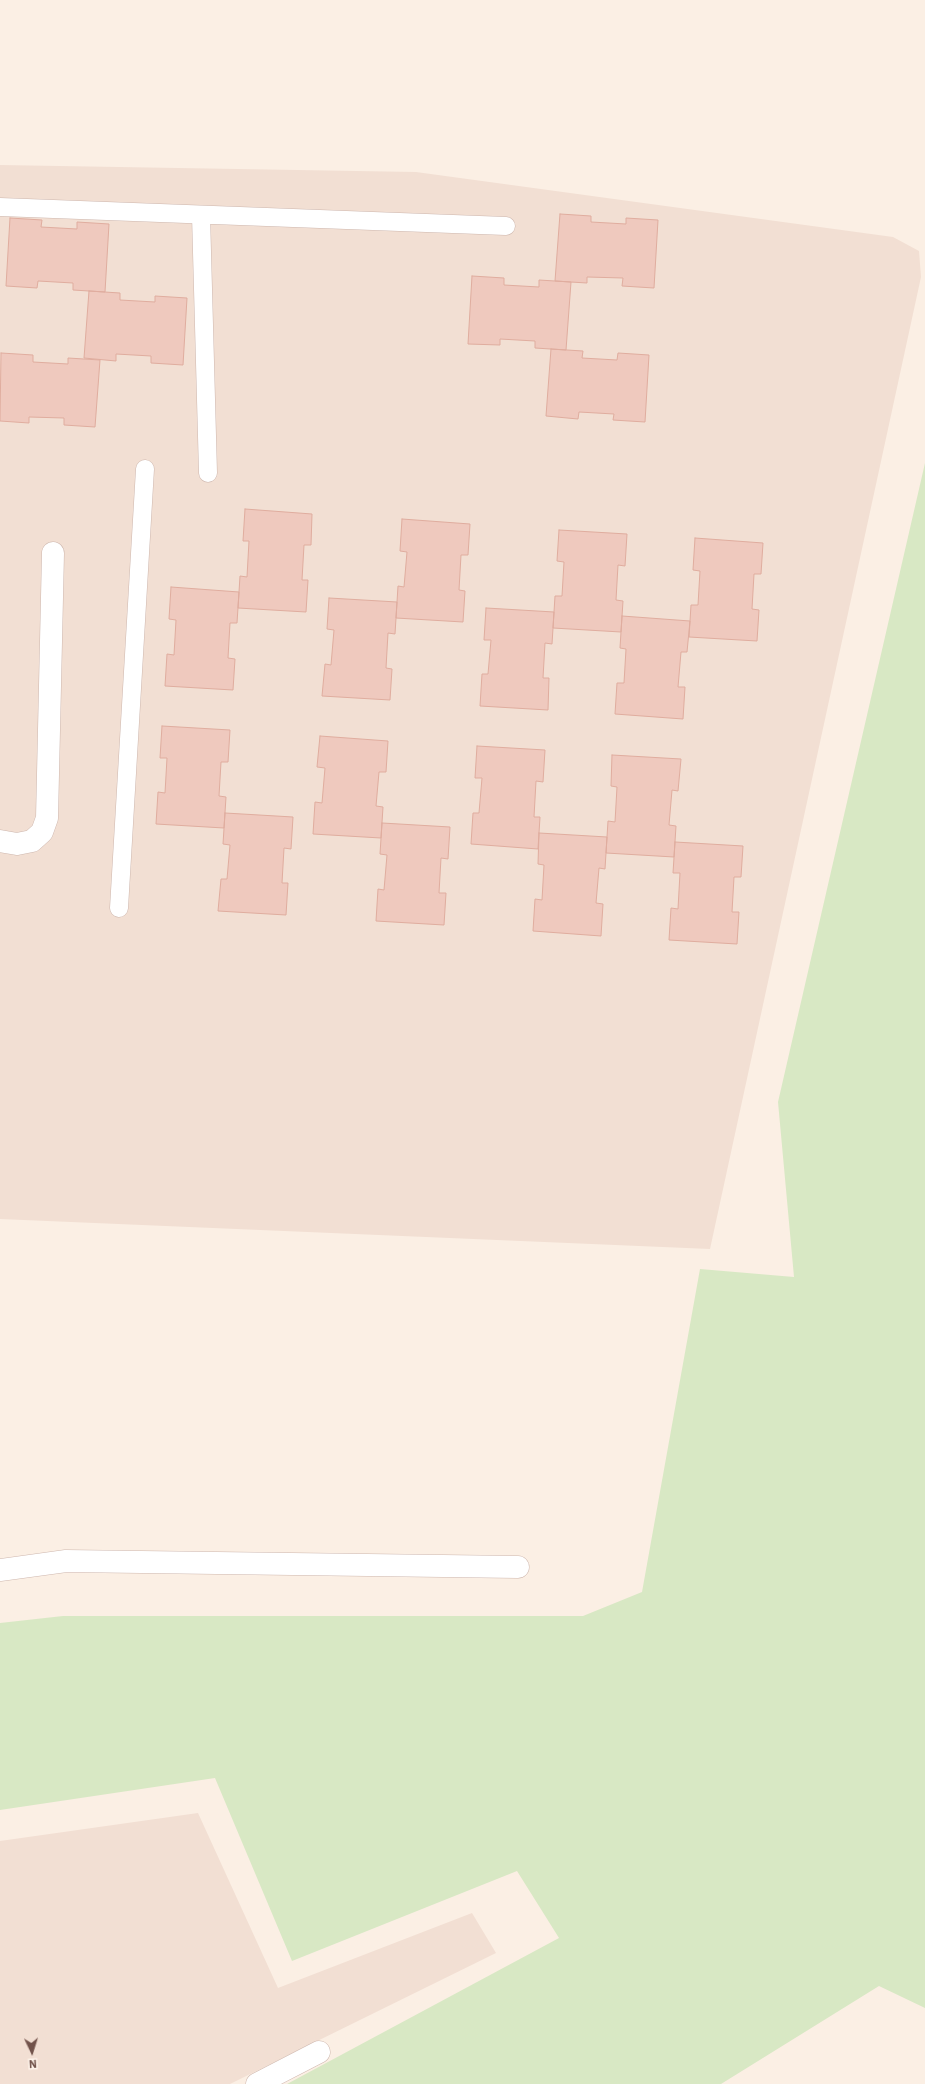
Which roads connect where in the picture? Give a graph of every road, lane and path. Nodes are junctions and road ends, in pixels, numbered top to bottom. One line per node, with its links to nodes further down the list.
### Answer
1 (0, 207): 2 (lane)
2 (201, 215): 3 (lane); 5 (lane)
3 (506, 226)
4 (145, 469): 8 (lane)
5 (208, 473)
6 (53, 553): 7 (street)
7 (0, 840)
8 (119, 908)
9 (518, 1567): 10 (street)
10 (0, 1570)
11 (319, 2052): 12 (street)
12 (257, 2084)

